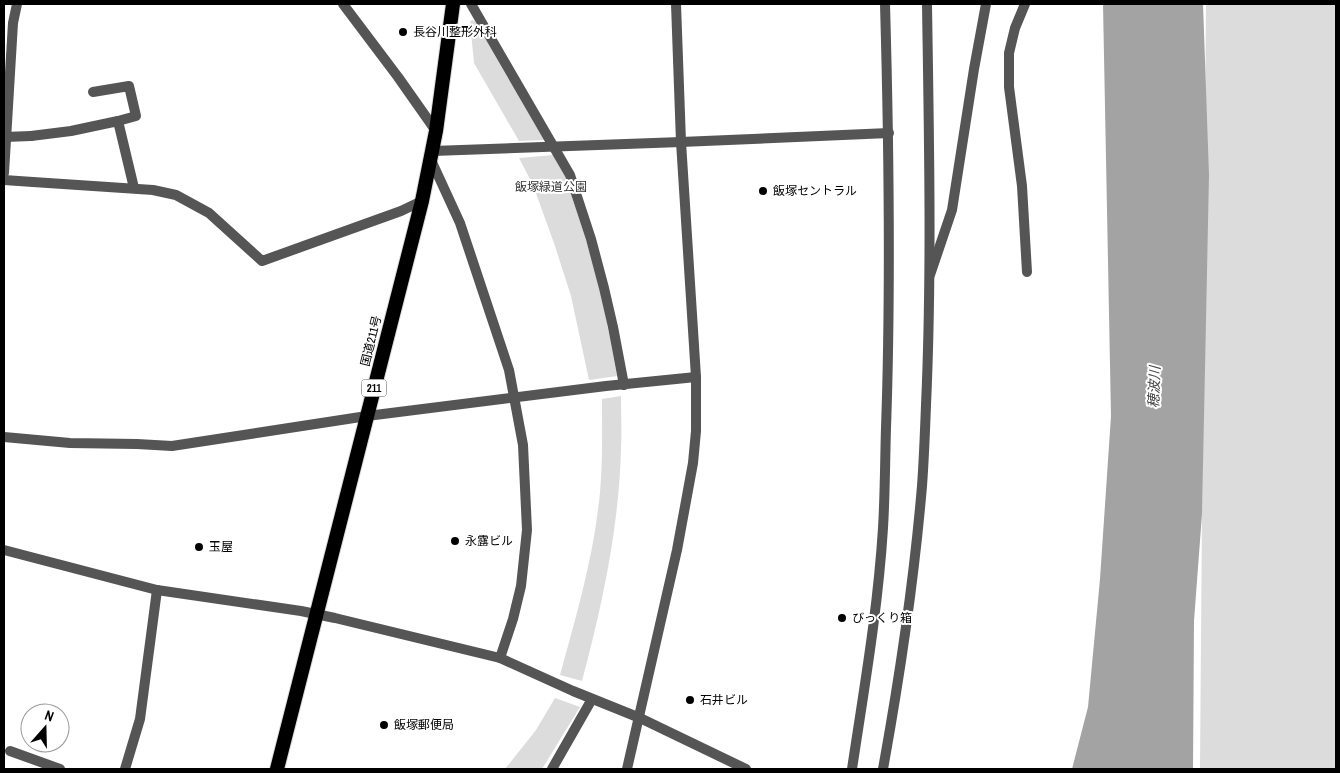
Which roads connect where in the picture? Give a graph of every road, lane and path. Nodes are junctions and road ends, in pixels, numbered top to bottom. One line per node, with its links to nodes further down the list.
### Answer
1 (18, 4): 14 (street)
2 (343, 4): 12 (street)
3 (452, 4): 12 (highway, 国道211号 / 211)
4 (471, 4): 16 (street)
5 (676, 4): 15 (street)
6 (885, 4): 13 (street)
7 (927, 4): 23 (street)
8 (986, 4): 23 (street)
9 (1025, 4): 22 (street)
10 (93, 92): 11 (street)
11 (118, 121): 14 (street); 20 (street)
12 (436, 131): 17 (highway, 国道211号 / 211)
13 (889, 133): 15 (street); 42 (street)
14 (6, 137): 18 (street)
15 (681, 142): 16 (street); 24 (street)
16 (554, 147): 17 (street); 25 (street)
17 (432, 155): 21 (highway, 国道211号 / 211); 26 (street)
18 (4, 173)
19 (4, 180): 20 (street)
20 (134, 188): 21 (street)
21 (422, 201): 27 (highway, 国道211号 / 211)
22 (1028, 272)
23 (930, 276): 43 (street)
24 (696, 377): 25 (street); 34 (street)
25 (624, 385): 26 (street)
26 (514, 398): 27 (street); 32 (street)
27 (367, 416): 28 (street); 31 (highway, 国道211号 / 211)
28 (4, 437)
29 (4, 550): 30 (street)
30 (157, 590): 31 (street); 37 (street)
31 (316, 614): 32 (street); 38 (highway, 国道211号 / 211)
32 (500, 658): 33 (street)
33 (592, 699): 34 (street); 39 (street)
34 (640, 718): 40 (street); 41 (street)
35 (10, 751): 36 (street)
36 (60, 769)
37 (125, 769)
38 (277, 769)
39 (552, 769)
40 (627, 769)
41 (746, 769)
42 (852, 769)
43 (883, 769)

